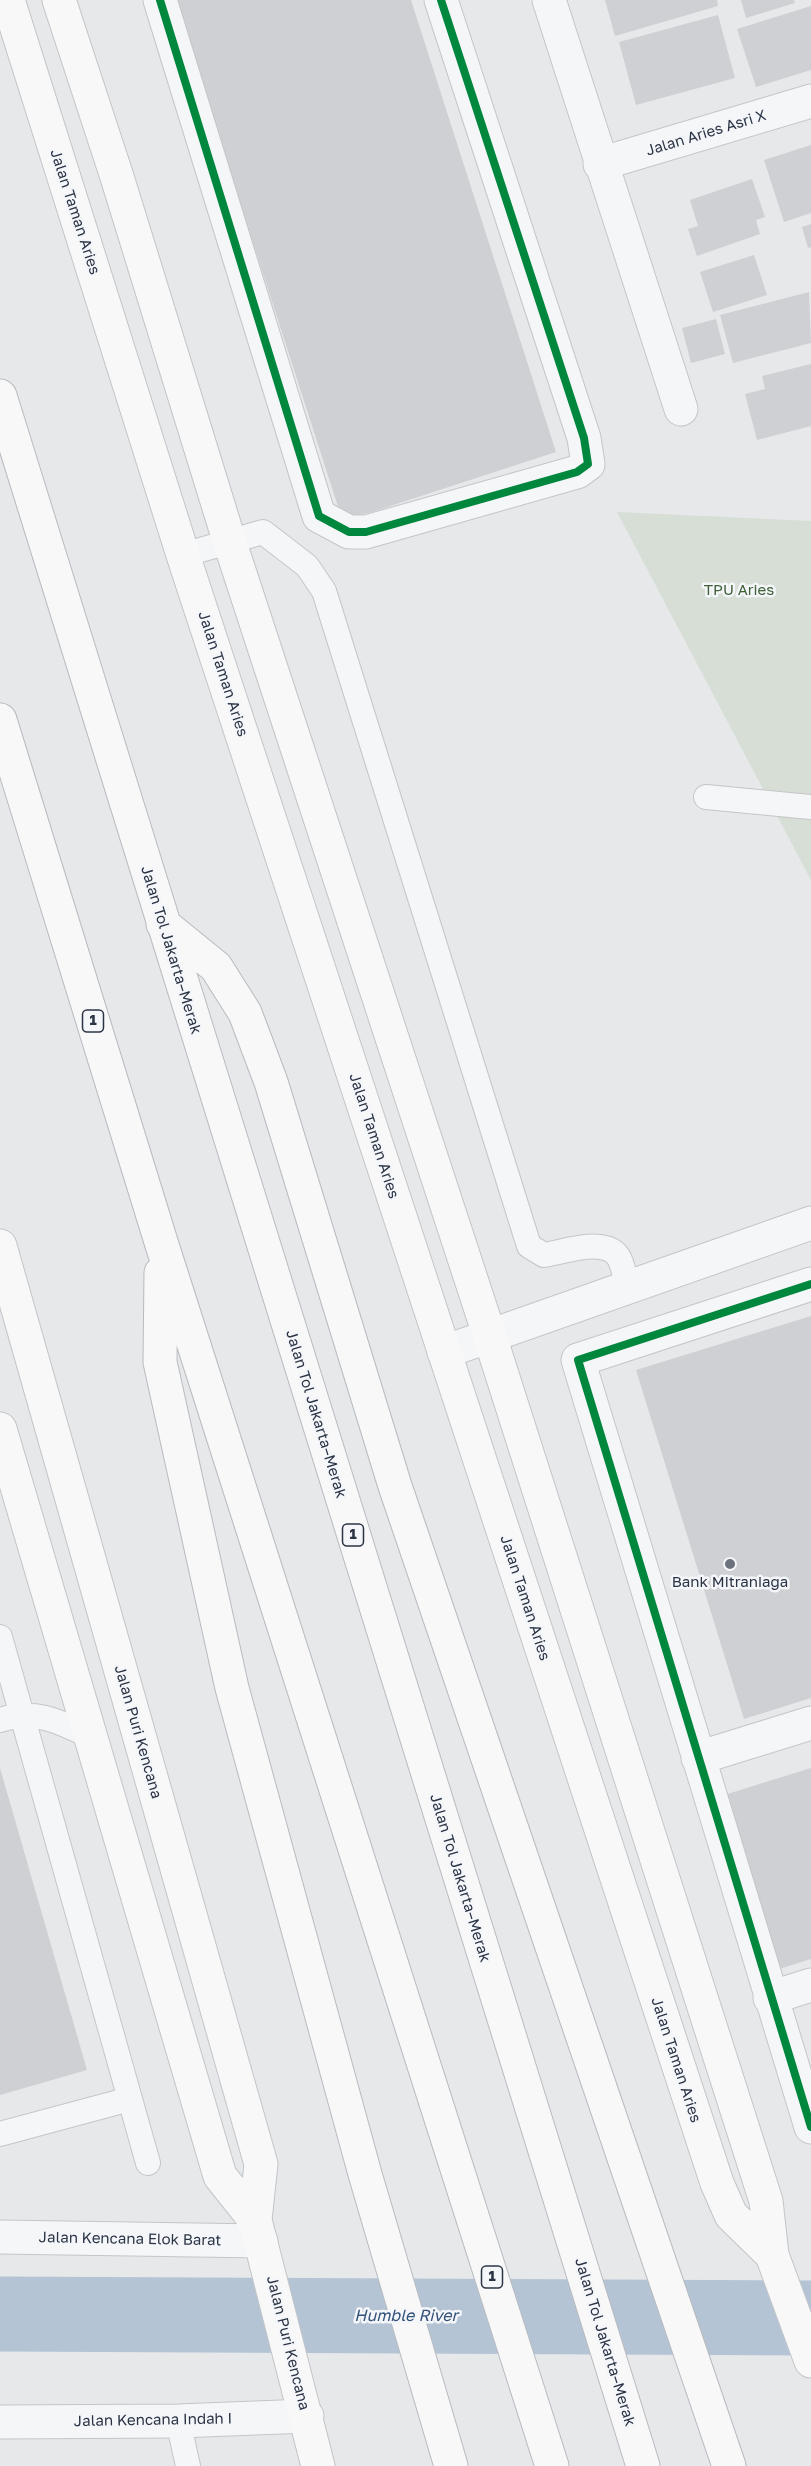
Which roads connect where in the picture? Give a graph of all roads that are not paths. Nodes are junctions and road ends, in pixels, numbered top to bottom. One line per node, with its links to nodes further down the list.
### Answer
1 (8, 0): 11 (main road, Jalan Taman Aries)
2 (59, 0): 10 (main road, Jalan Taman Aries)
3 (160, 0): 4 (street)
4 (441, 0)
5 (549, 0): 7 (street)
6 (811, 101): 7 (street, Jalan Aries Asri X)
7 (600, 164): 9 (street)
8 (0, 396): 15 (main road, Jalan Tol Jakarta–Merak / 1)
9 (681, 409)
10 (229, 540): 11 (lane); 20 (lane); 22 (main road, Jalan Taman Aries)
11 (183, 555): 23 (main road, Jalan Taman Aries)
12 (0, 720): 17 (main road, 1)
13 (706, 797): 14 (lane)
14 (811, 807)
15 (164, 924): 48 (main road, Jalan Tol Jakarta–Merak / 1); 49 (main road)
16 (811, 1222): 20 (street)
17 (162, 1245): 46 (main road); 47 (main road, 1)
18 (0, 1246): 38 (main road, Jalan Puri Kencana)
19 (811, 1284): 24 (street)
20 (628, 1288): 21 (street)
21 (560, 1312): 22 (street); 24 (street)
22 (490, 1337): 23 (street); 39 (main road, Jalan Taman Aries)
23 (444, 1352): 39 (main road, Jalan Taman Aries)
24 (578, 1360): 30 (street)
25 (0, 1429): 29 (main road, Jalan Puri Kencana)
26 (0, 1637): 27 (lane)
27 (11, 1717): 29 (lane); 33 (lane)
28 (811, 1723): 30 (street)
29 (90, 1736): 38 (main road, Jalan Puri Kencana)
30 (698, 1758): 32 (street)
31 (811, 1985): 32 (street)
32 (770, 1998): 34 (street)
33 (129, 2099): 35 (lane); 36 (lane)
34 (811, 2127)
35 (0, 2134)
36 (148, 2163)
37 (0, 2237): 38 (street, Jalan Kencana Elok Barat)
38 (261, 2241): 41 (main road, Jalan Puri Kencana)
39 (777, 2267): 40 (main road, Jalan Taman Aries)
40 (811, 2361)
41 (306, 2416): 42 (street, Jalan Kencana Indah I); 45 (main road, Jalan Puri Kencana)
42 (178, 2421): 43 (street, Jalan Kencana Indah I); 44 (lane)
43 (0, 2422)
44 (188, 2466)
45 (318, 2466)
46 (452, 2466)
47 (552, 2466)
48 (643, 2466)
49 (729, 2466)

